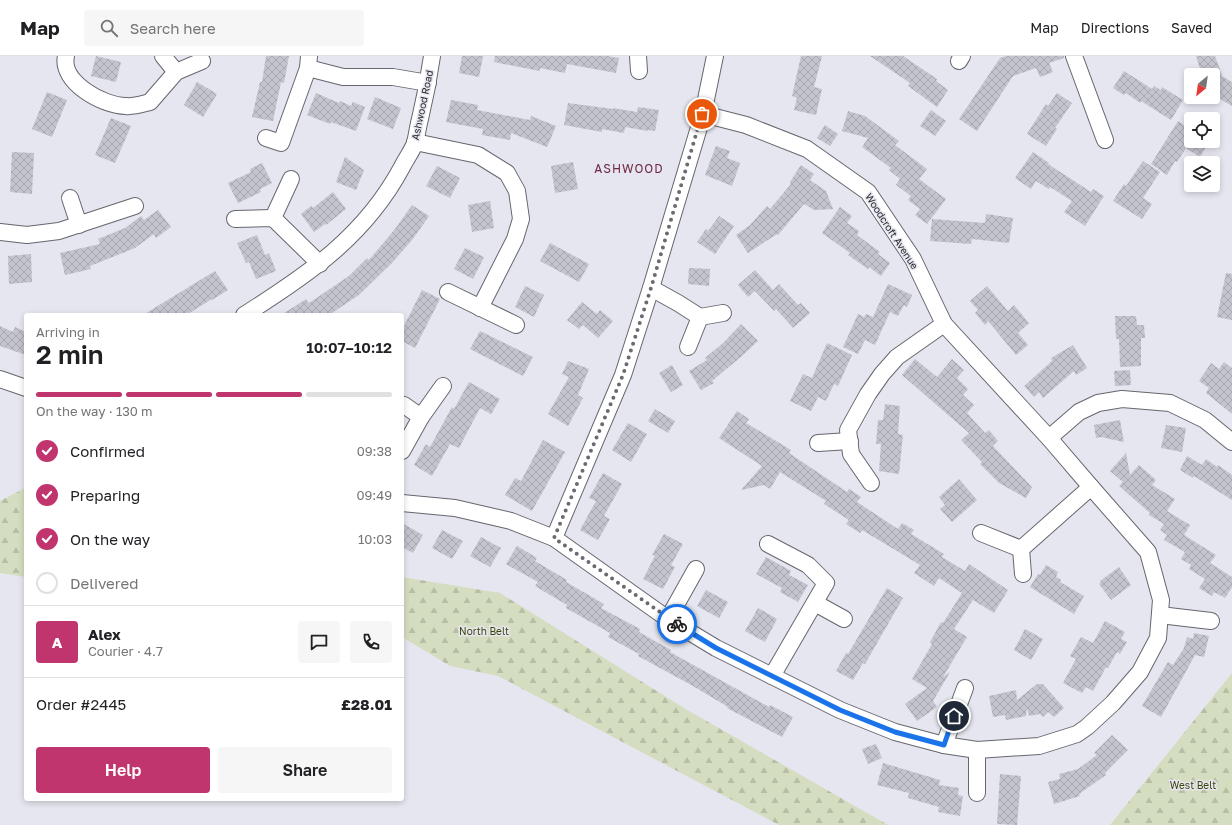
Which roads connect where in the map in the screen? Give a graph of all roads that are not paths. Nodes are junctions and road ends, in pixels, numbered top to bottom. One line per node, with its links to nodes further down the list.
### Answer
1 (66, 56): 8 (street)
2 (162, 56): 8 (street)
3 (432, 56): 9 (street, Ashwood Road)
4 (715, 56): 10 (street)
5 (1074, 56): 12 (street)
6 (202, 61): 8 (street)
7 (309, 62): 9 (street); 11 (street)
8 (176, 72)
9 (428, 83): 13 (street, Ashwood Road)
10 (702, 114): 22 (street); 28 (street, Woodcroft Avenue)
11 (266, 138)
12 (1105, 140)
13 (415, 142): 21 (street, Ashwood Road); 24 (street)
14 (291, 180): 17 (street)
15 (70, 198): 19 (street)
16 (135, 206): 19 (street)
17 (272, 218): 18 (street); 21 (street)
18 (236, 219)
19 (79, 225): 20 (street)
20 (0, 232)
21 (320, 264): 25 (street, Ashwood Road)
22 (651, 288): 27 (street); 45 (street)
23 (448, 292): 24 (street)
24 (480, 308): 29 (street)
25 (247, 313)
26 (723, 313): 27 (street)
27 (700, 317): 30 (street)
28 (944, 324): 36 (street, Woodcroft Avenue); 37 (street)
29 (516, 325)
30 (688, 347)
31 (0, 379): 33 (street)
32 (442, 386): 35 (street)
33 (24, 387)
34 (404, 405): 35 (street)
35 (421, 417): 40 (street)
36 (1049, 438): 38 (street); 42 (street, Woodcroft Avenue)
37 (850, 441): 39 (street); 41 (street)
38 (1232, 442)
39 (818, 443)
40 (404, 447)
41 (871, 483)
42 (1090, 487): 47 (street); 51 (street, Woodcroft Avenue)
43 (404, 503): 45 (street, Woodcroft Avenue)
44 (981, 533): 47 (street)
45 (554, 538): 53 (street, Woodcroft Avenue)
46 (768, 544): 50 (street)
47 (1021, 548): 49 (street)
48 (696, 570): 53 (street)
49 (1023, 574)
50 (815, 603): 52 (street); 55 (street)
51 (1160, 615): 54 (street); 58 (street, Woodcroft Avenue)
52 (844, 618)
53 (668, 619): 55 (street, Woodcroft Avenue)
54 (1210, 621)
55 (772, 676): 57 (street, Woodcroft Avenue)
56 (965, 688): 57 (street)
57 (944, 745): 58 (street, Woodcroft Avenue)
58 (977, 750): 59 (street)
59 (977, 793)

